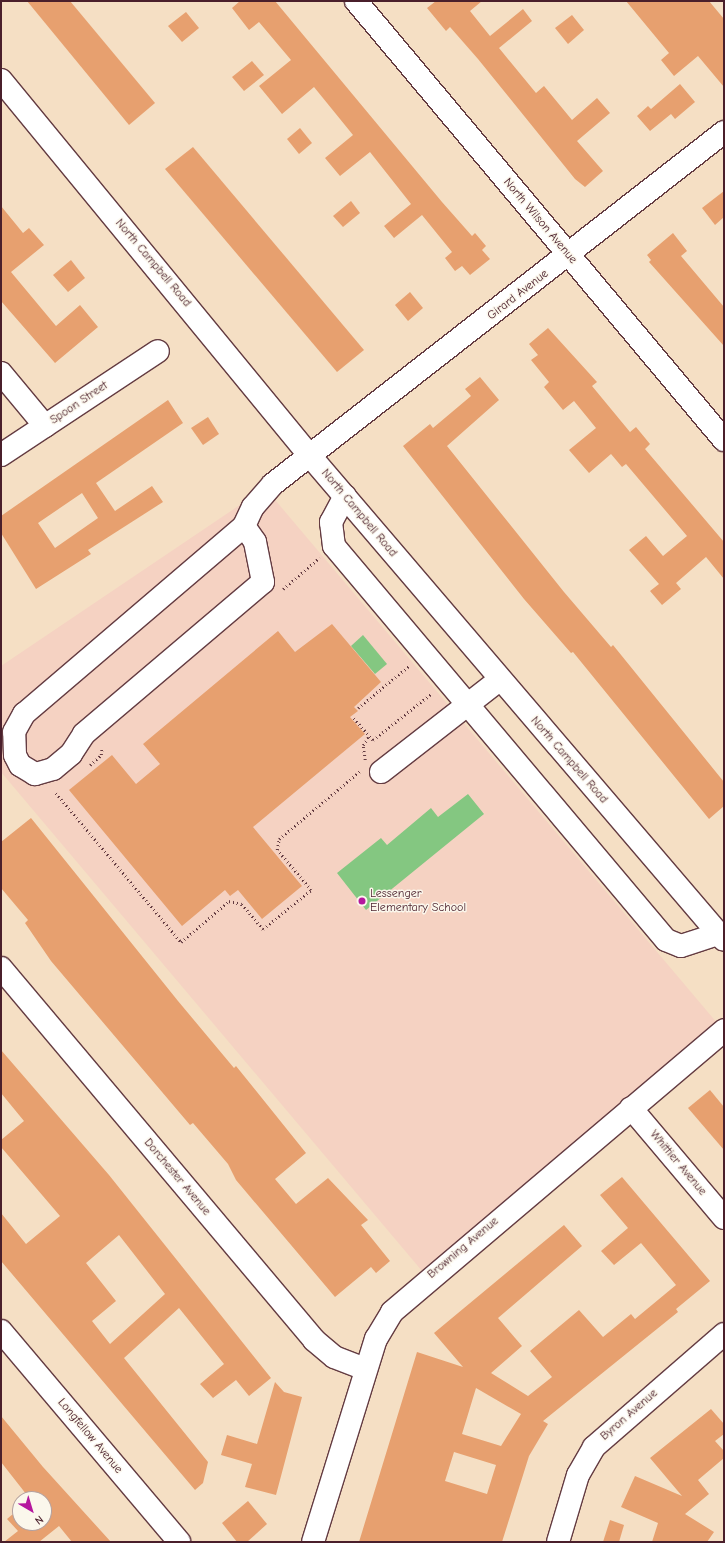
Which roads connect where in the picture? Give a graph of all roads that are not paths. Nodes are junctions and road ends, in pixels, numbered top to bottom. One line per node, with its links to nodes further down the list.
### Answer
1 (356, 1): 4 (street, North Wilson Avenue)
2 (1, 80): 10 (street, North Campbell Road)
3 (724, 132): 4 (street, Girard Avenue)
4 (569, 255): 8 (street, North Wilson Avenue); 10 (street, Girard Avenue)
5 (158, 351): 7 (street, Spoon Street)
6 (1, 373): 7 (street)
7 (45, 426): 9 (street, Spoon Street)
8 (724, 440)
9 (1, 455)
10 (311, 456): 11 (street, North Campbell Road); 12 (street, Girard Avenue)
11 (345, 496): 13 (street, North Campbell Road); 14 (street)
12 (244, 526): 12 (street, Girard Avenue)
13 (500, 680): 14 (street); 16 (street, North Campbell Road)
14 (467, 704): 15 (street); 16 (street)
15 (381, 772)
16 (722, 937)
17 (1, 968): 23 (street, Dorchester Avenue)
18 (724, 1030): 19 (street, Browning Avenue)
19 (631, 1108): 20 (street, Whittier Avenue); 23 (street, Browning Avenue)
20 (724, 1218)
21 (1, 1331): 24 (street, Longfellow Avenue)
22 (724, 1334): 26 (street, Byron Avenue)
23 (366, 1369): 25 (street, Browning Avenue)
24 (179, 1542)
25 (313, 1542)
26 (558, 1542)

